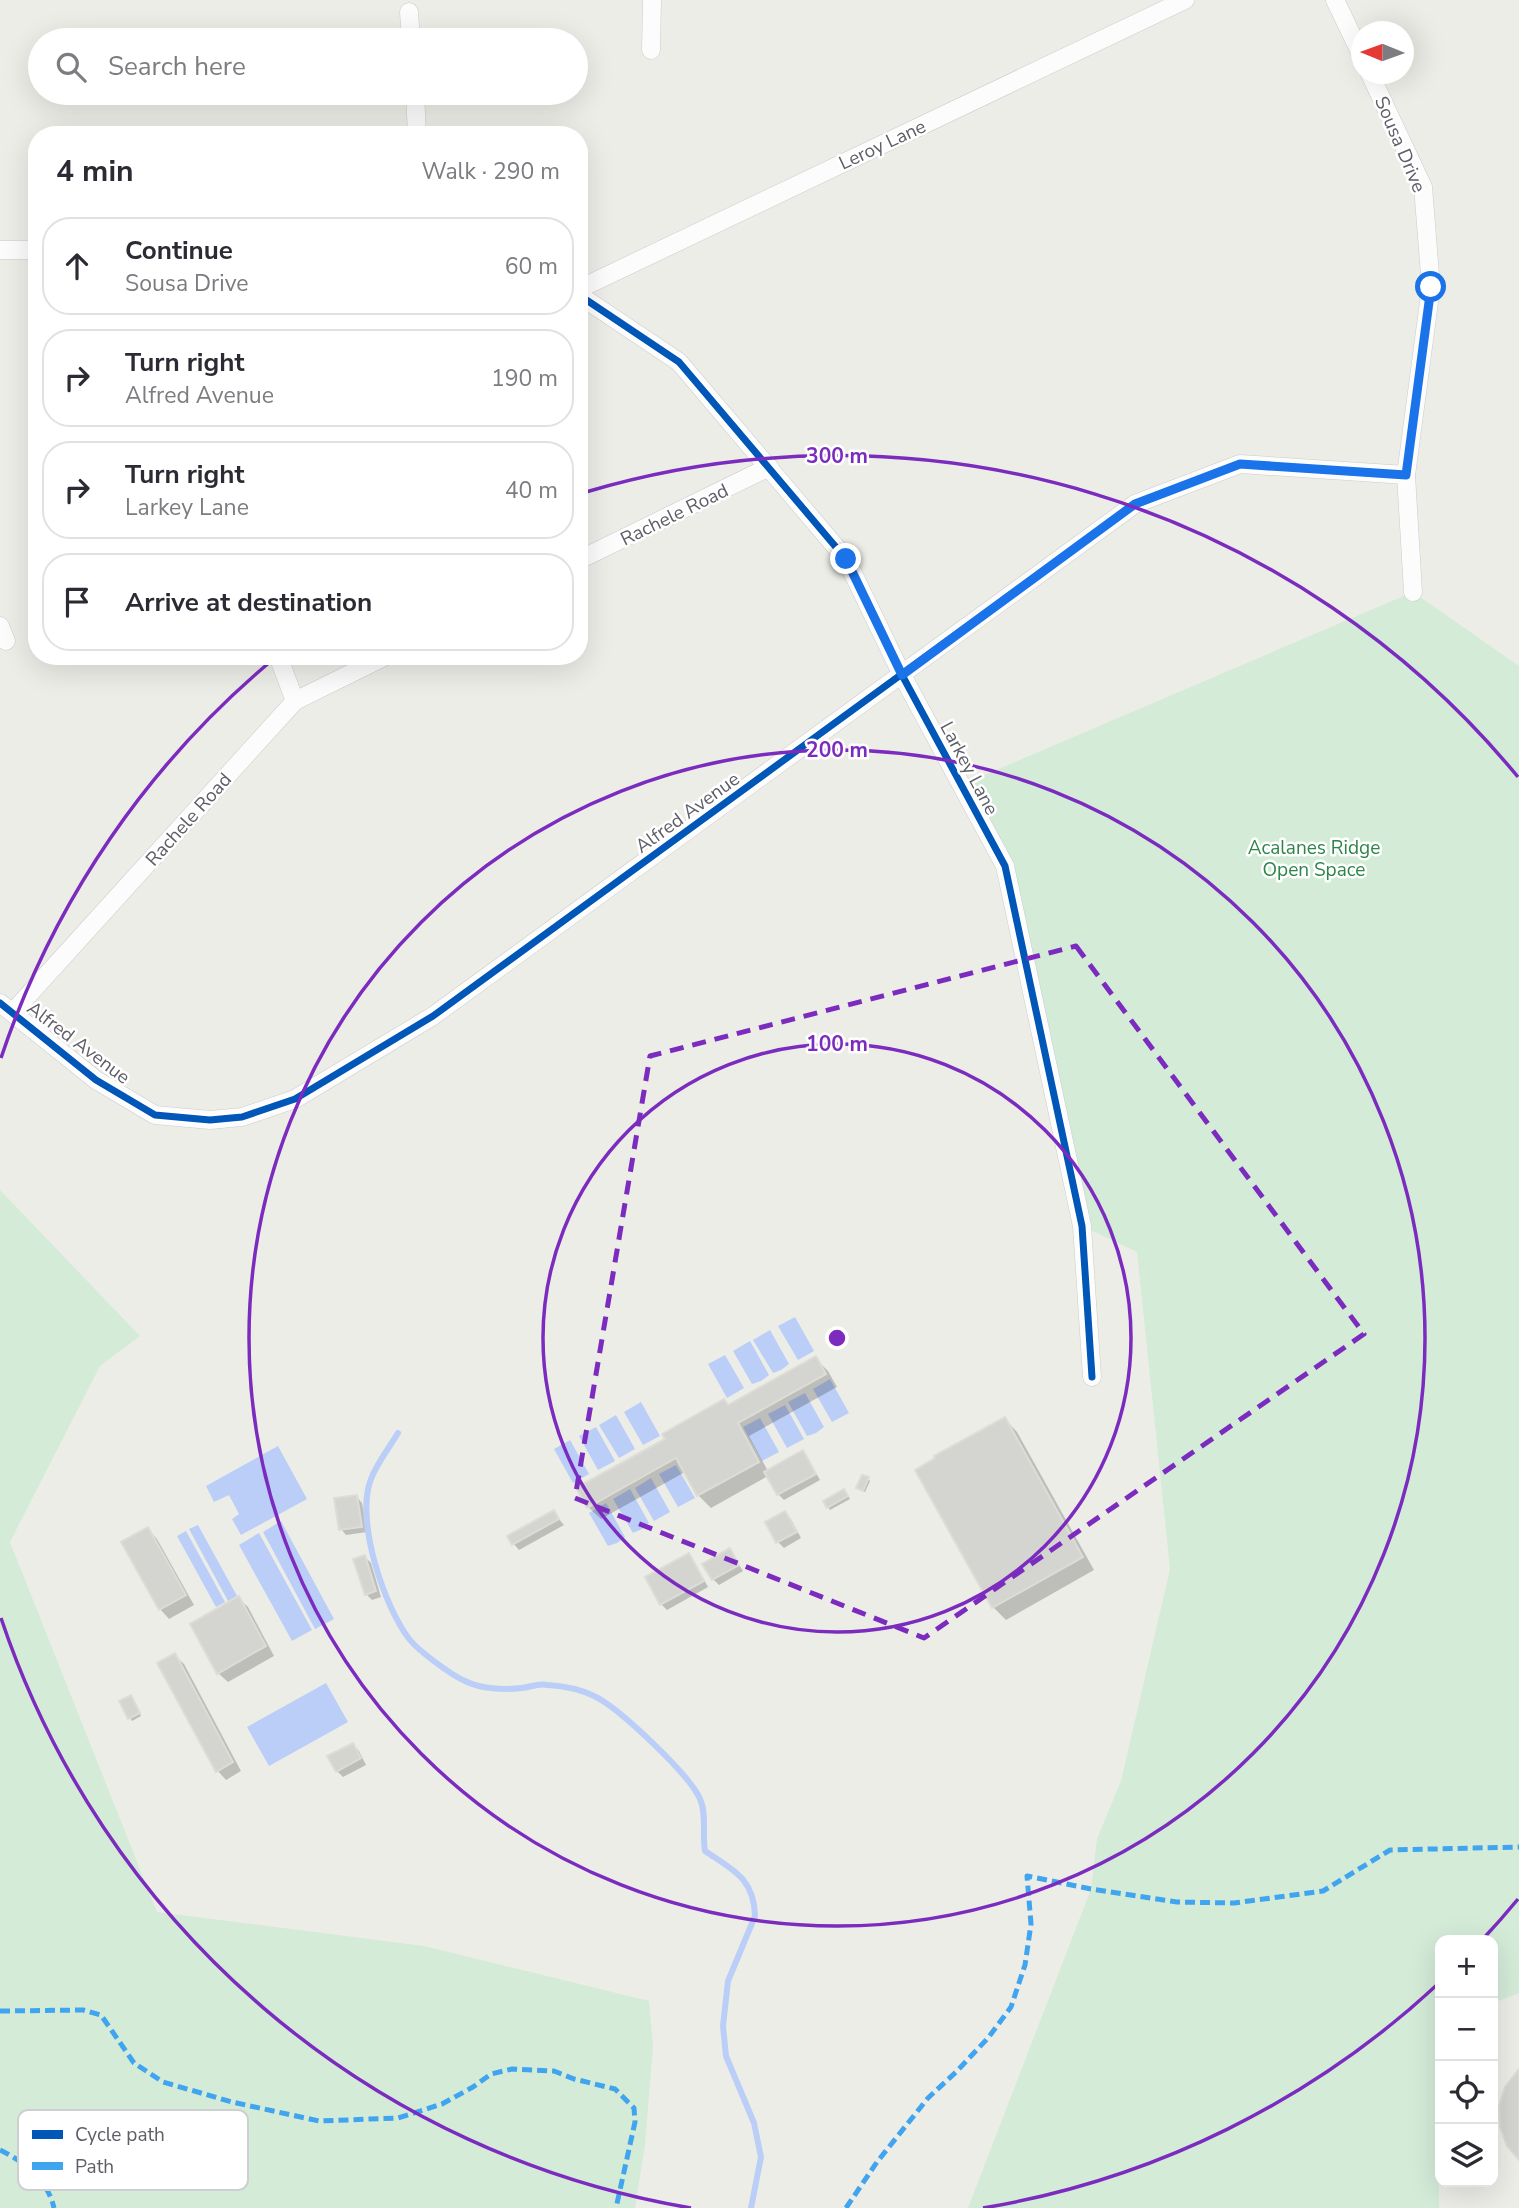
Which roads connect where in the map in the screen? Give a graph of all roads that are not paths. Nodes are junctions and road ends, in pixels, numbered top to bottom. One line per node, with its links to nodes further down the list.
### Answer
1 (652, 0): 7 (street)
2 (1185, 0): 13 (street, Leroy Lane)
3 (1335, 0): 6 (street)
4 (409, 12): 5 (street)
5 (410, 28)
6 (1351, 33)
7 (651, 50)
8 (1375, 84): 16 (street, Sousa Drive)
9 (416, 105): 10 (street)
10 (417, 126)
11 (0, 250): 12 (street)
12 (28, 250)
13 (588, 285)
14 (588, 301): 15 (street, Larkey Lane)
15 (769, 467): 17 (street, Rachele Road); 21 (street, Larkey Lane)
16 (1406, 475): 18 (street, Sousa Drive); 21 (street, Alfred Avenue)
17 (588, 557)
18 (1413, 592)
19 (281, 665): 22 (street)
20 (368, 665): 22 (street, Rachele Road)
21 (902, 675): 23 (street, Alfred Avenue); 24 (street, Larkey Lane)
22 (295, 701): 23 (street, Rachele Road)
23 (6, 1008)
24 (1092, 1377)

